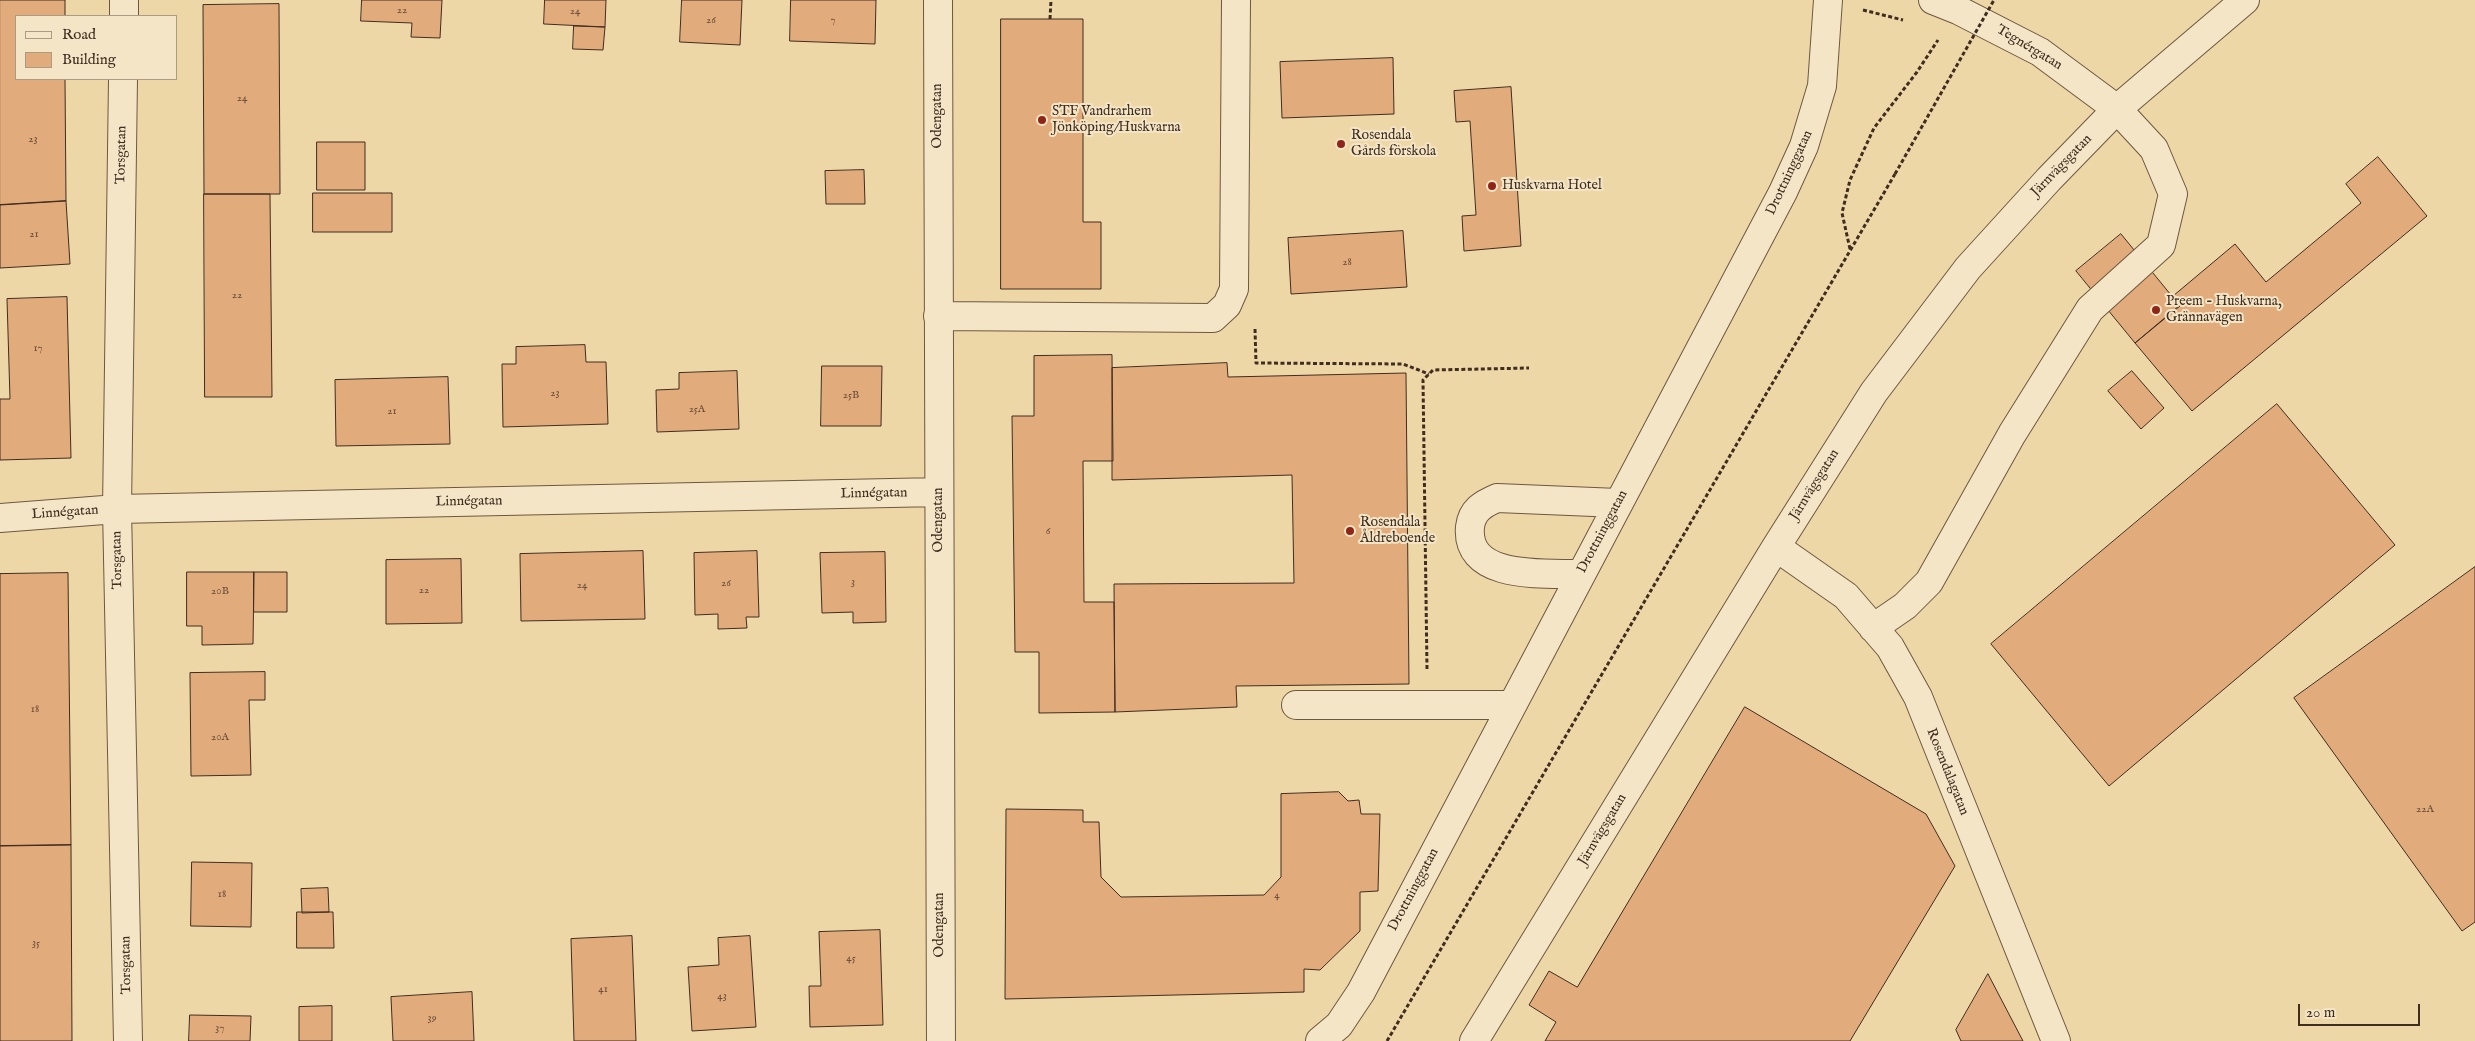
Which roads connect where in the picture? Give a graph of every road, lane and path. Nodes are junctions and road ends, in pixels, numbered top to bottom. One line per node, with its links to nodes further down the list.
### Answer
1 (124, 0): 10 (street)
2 (938, 0): 16 (street, Odengatan)
3 (1050, 0): 11 (path)
4 (1236, 0): 16 (street)
5 (1933, 0): 9 (street, Tegnérgatan)
6 (1994, 0): 15 (path, bridge)
7 (2245, 0): 14 (street, Järnvägsgatan)
8 (1828, 1): 12 (path); 21 (street, Drottninggatan)
9 (1958, 10): 14 (street, Tegnérgatan); 15 (path)
10 (124, 15)
11 (1050, 19)
12 (1908, 22)
13 (123, 80): 22 (street, Torsgatan)
14 (2117, 109): 24 (street, Järnvägsgatan); 26 (street, Tegnérgatan)
15 (1850, 249): 33 (path)
16 (938, 316): 20 (street, Odengatan)
17 (1256, 363): 19 (path)
18 (1529, 368): 19 (path)
19 (1429, 374): 27 (path)
20 (939, 492): 22 (street, Linnégatan); 31 (street, Odengatan)
21 (1618, 503): 25 (street, Drottninggatan); 25 (street)
22 (117, 509): 23 (street, Linnégatan); 30 (street, Torsgatan)
23 (0, 518)
24 (1776, 547): 26 (street, Rosendalagatan); 34 (street, Järnvägsgatan)
25 (1580, 574): 28 (street, Drottninggatan)
26 (1873, 628): 35 (street, Rosendalagatan)
27 (1427, 704): 28 (street); 29 (street)
28 (1512, 704): 32 (street, Drottninggatan)
29 (1296, 705)
30 (128, 1041)
31 (940, 1041)
32 (1320, 1041)
33 (1387, 1041)
34 (1474, 1041)
35 (2056, 1041)

